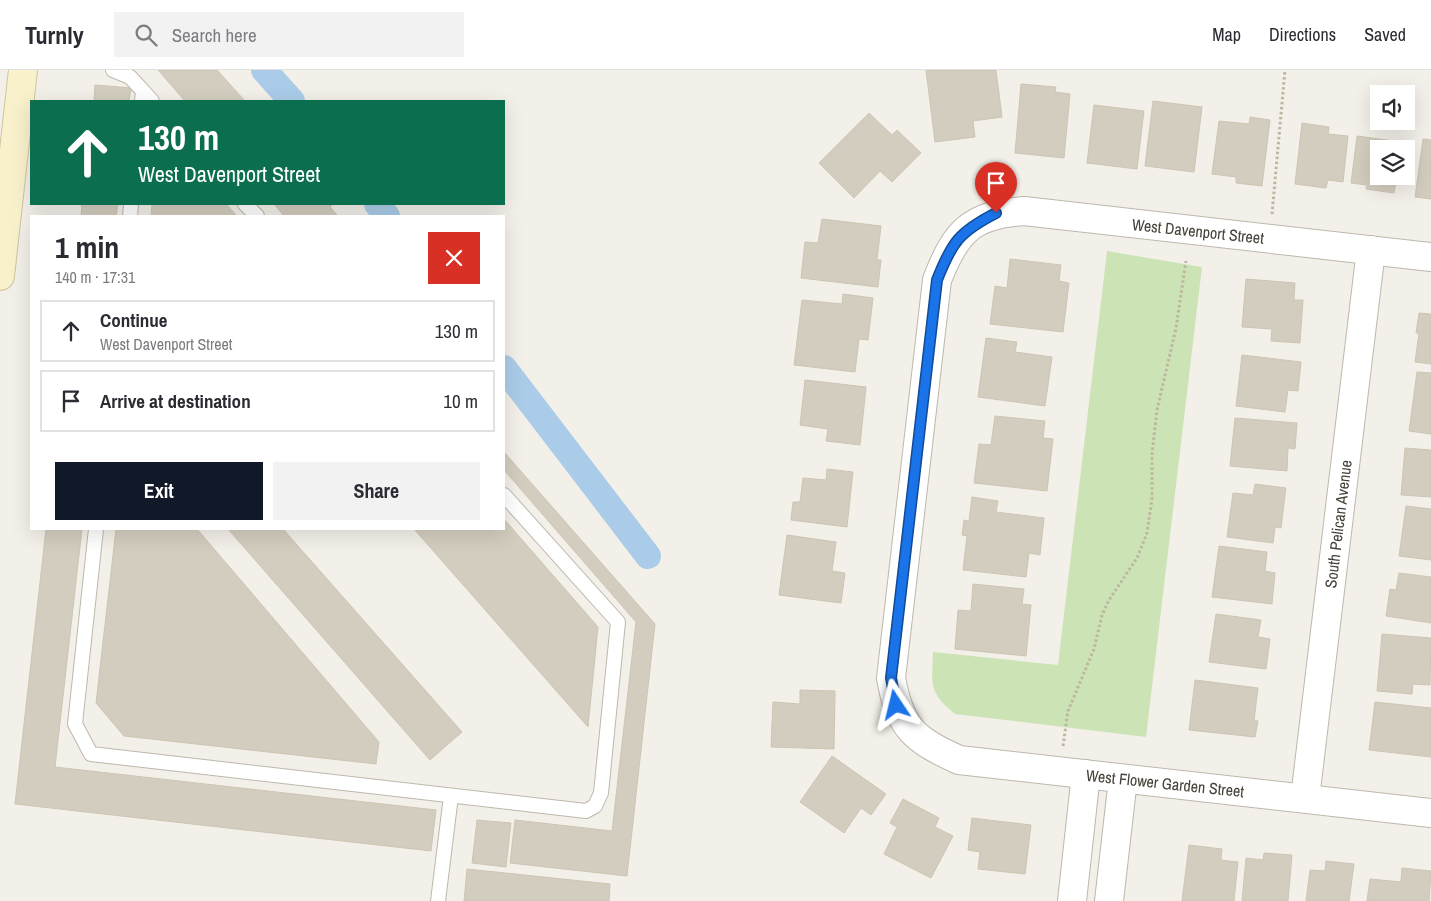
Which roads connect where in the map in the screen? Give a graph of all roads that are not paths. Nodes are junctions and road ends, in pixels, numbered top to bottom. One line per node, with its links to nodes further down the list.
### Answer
1 (23, 70): 9 (street)
2 (113, 70): 3 (lane)
3 (146, 98)
4 (246, 205): 5 (lane)
5 (255, 215)
6 (969, 227): 7 (street, West Davenport Street); 12 (street, West Flower Garden Street)
7 (1371, 250): 8 (street, West Davenport Street); 15 (street, South Pelican Avenue)
8 (1431, 257)
9 (0, 276)
10 (505, 496): 14 (lane)
11 (96, 530): 14 (lane)
12 (1086, 774): 13 (street, West Flower Garden Street); 18 (street)
13 (1123, 779): 15 (street, West Flower Garden Street); 19 (street)
14 (451, 796): 17 (lane)
15 (1305, 798): 16 (street, West Flower Garden Street)
16 (1431, 813)
17 (438, 901)
18 (1072, 901)
19 (1109, 901)

